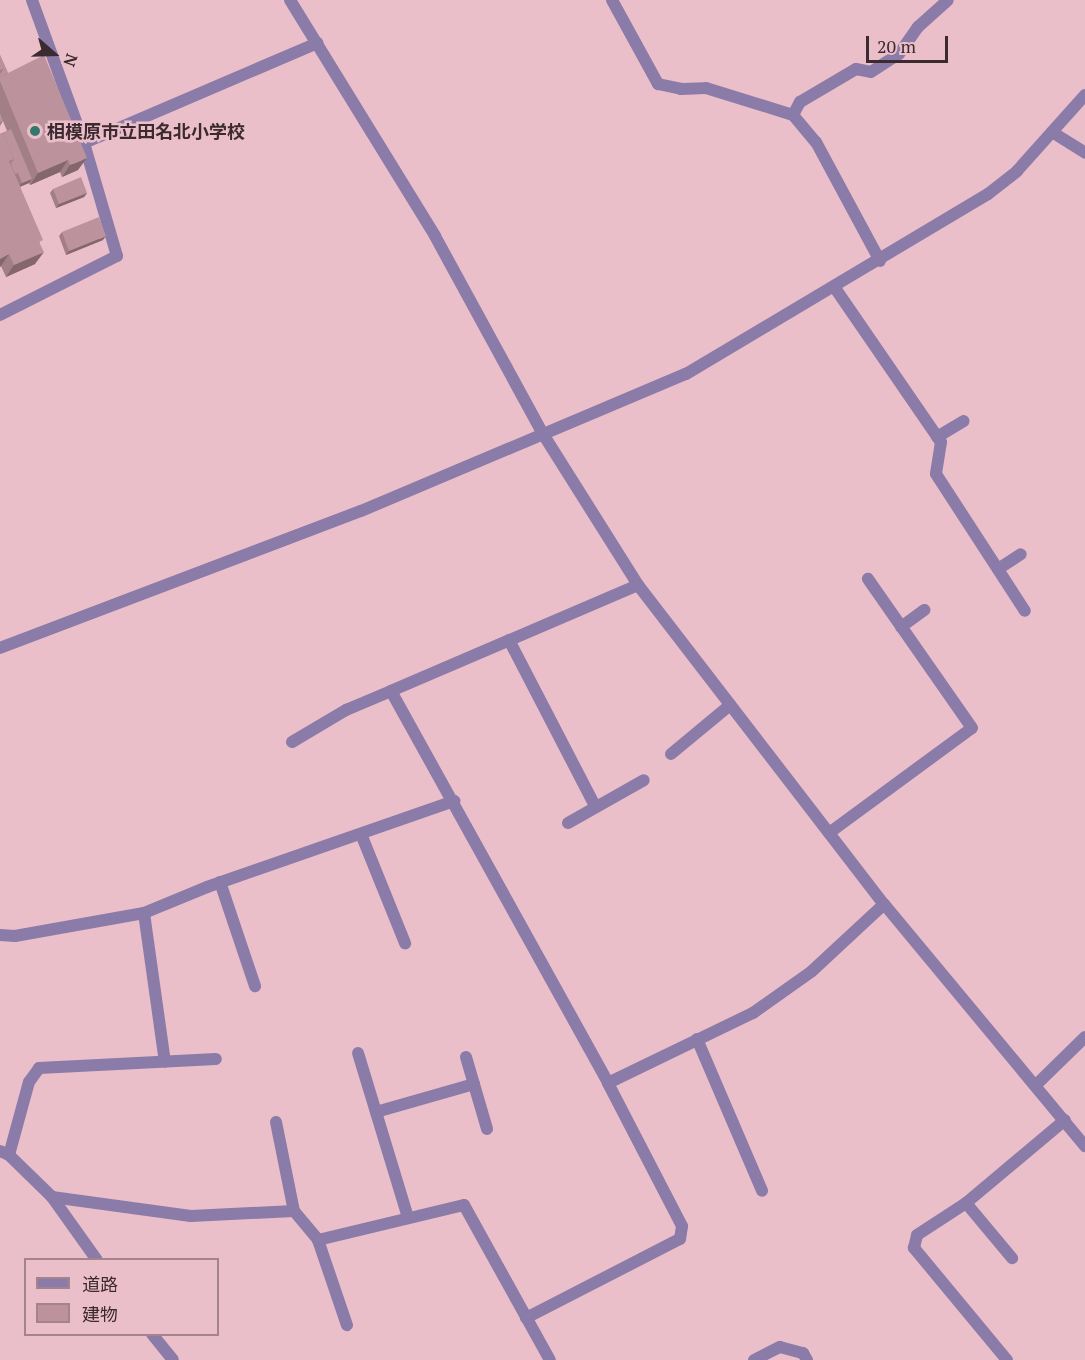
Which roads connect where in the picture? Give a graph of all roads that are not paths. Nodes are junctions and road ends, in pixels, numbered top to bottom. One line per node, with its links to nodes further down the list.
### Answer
1 (32, 0): 9 (street)
2 (290, 0): 5 (street)
3 (612, 0): 7 (street)
4 (948, 0): 7 (street)
5 (317, 43): 9 (street); 15 (street)
6 (1085, 95): 8 (street)
7 (793, 115): 11 (street)
8 (1052, 132): 10 (street); 11 (street)
9 (84, 143): 13 (street)
10 (1085, 153)
11 (880, 261): 12 (street)
12 (835, 288): 15 (street); 16 (street)
13 (0, 315)
14 (964, 421): 16 (street)
15 (543, 434): 20 (street); 25 (street)
16 (937, 437): 18 (street)
17 (1021, 554): 18 (street)
18 (998, 569): 22 (street)
19 (868, 579): 23 (street)
20 (638, 585): 24 (street); 27 (street)
21 (924, 610): 23 (street)
22 (1025, 611)
23 (901, 627): 34 (street)
24 (509, 640): 26 (street); 32 (street)
25 (0, 648)
26 (391, 691): 28 (street); 31 (street)
27 (730, 705): 29 (street); 34 (street)
28 (292, 742)
29 (671, 754)
30 (644, 780): 32 (street)
31 (454, 801): 35 (street); 48 (street)
32 (595, 806): 33 (street)
33 (568, 823)
34 (829, 833): 37 (street)
35 (361, 834): 36 (street); 40 (street)
36 (220, 882): 38 (street); 41 (street)
37 (884, 904): 43 (street); 50 (street)
38 (144, 913): 39 (street); 47 (street)
39 (0, 935)
40 (405, 943)
41 (255, 986)
42 (1085, 1037): 50 (street)
43 (697, 1039): 48 (street); 57 (street)
44 (358, 1053): 51 (street)
45 (466, 1058): 49 (street)
46 (216, 1059): 47 (street)
47 (165, 1062): 56 (street)
48 (608, 1083): 65 (street)
49 (474, 1084): 51 (street); 54 (street)
50 (1036, 1084): 52 (street)
51 (376, 1113): 61 (street)
52 (1065, 1120): 55 (street); 59 (street)
53 (276, 1122): 60 (street)
54 (487, 1129)
55 (1085, 1146)
56 (5, 1153): 58 (street)
57 (762, 1191)
58 (52, 1197): 60 (street); 63 (street)
59 (966, 1203): 64 (street); 72 (street)
60 (294, 1211): 62 (street)
61 (408, 1218): 62 (street); 65 (street)
62 (318, 1240): 66 (street)
63 (96, 1258)
64 (1012, 1258)
65 (526, 1318): 69 (street)
66 (347, 1325)
67 (153, 1336): 68 (street)
68 (173, 1360)
69 (550, 1360)
70 (754, 1360): 71 (street)
71 (807, 1360)
72 (1007, 1360)

